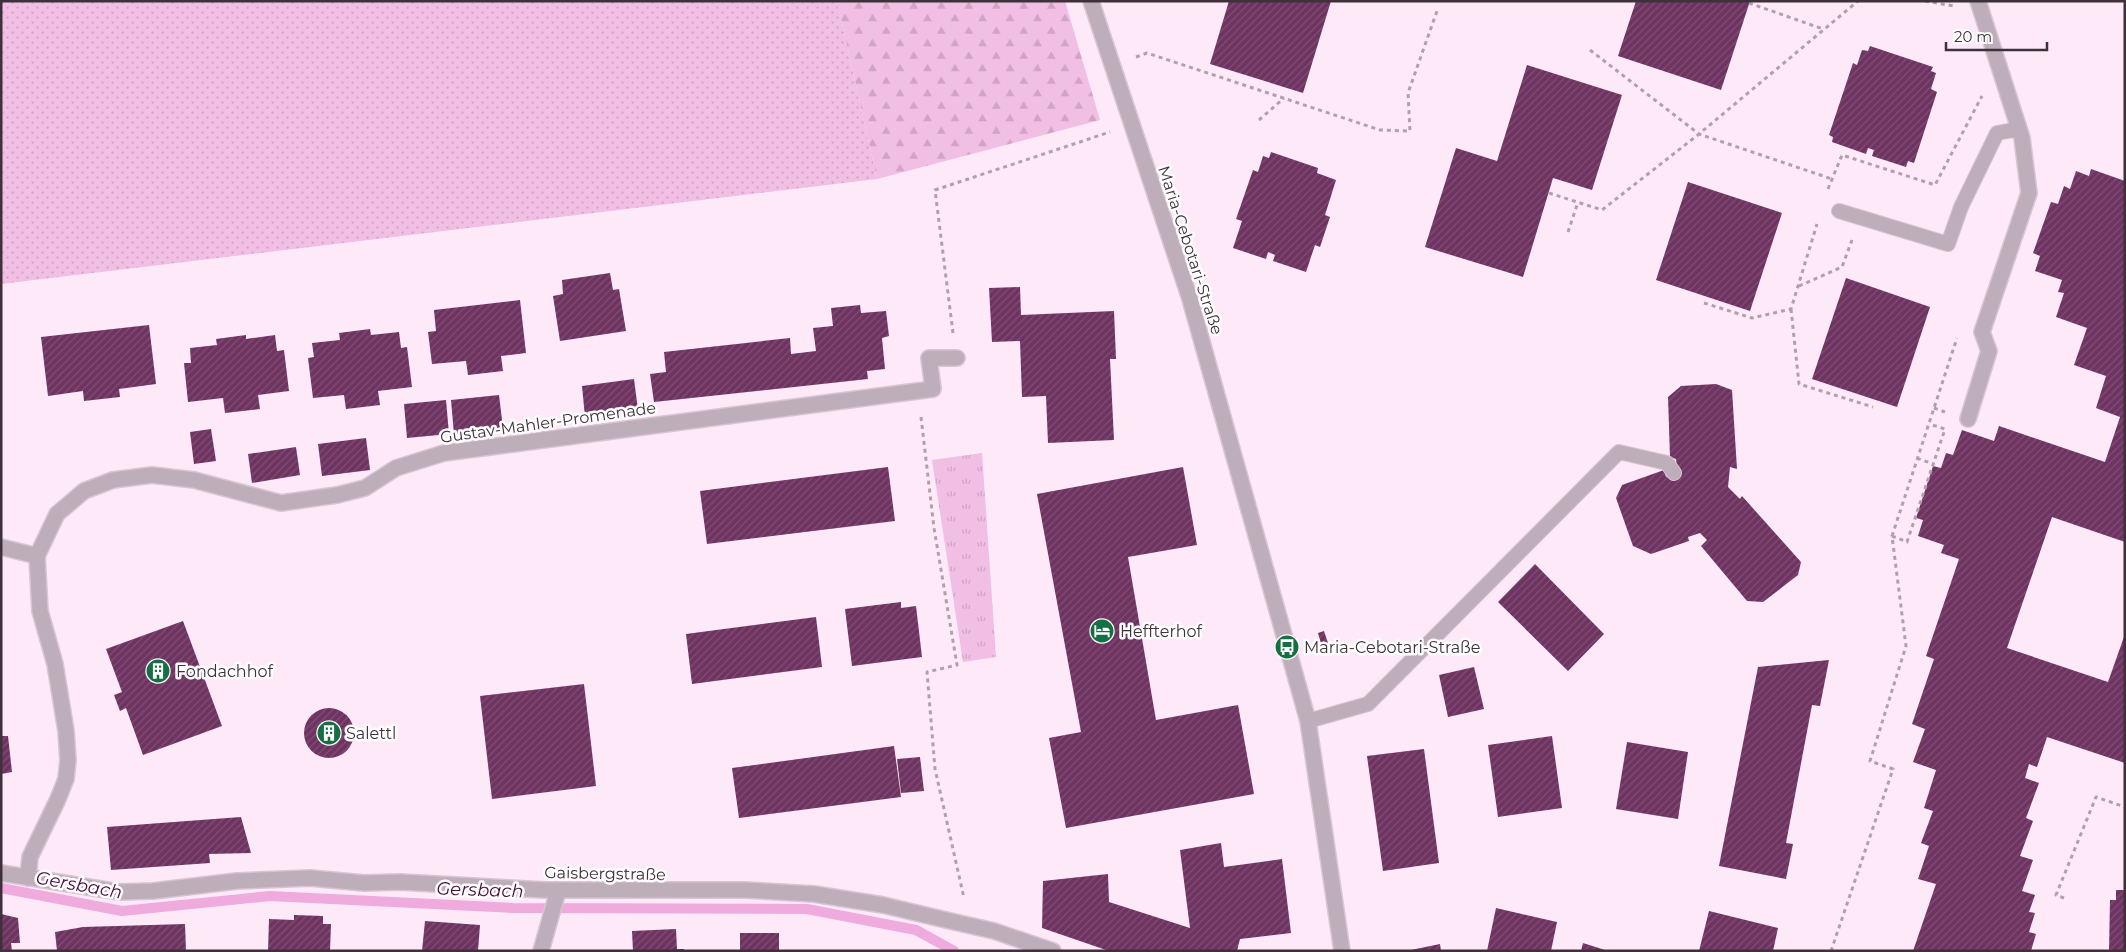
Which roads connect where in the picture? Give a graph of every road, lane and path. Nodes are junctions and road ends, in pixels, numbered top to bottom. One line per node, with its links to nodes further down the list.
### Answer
1 (1091, 1): 9 (street, Maria-Cebotari-Straße)
2 (1858, 1): 6 (path)
3 (1978, 1): 8 (street)
4 (1749, 4): 6 (path)
5 (1437, 11): 10 (path)
6 (1824, 29): 14 (path)
7 (1590, 50): 14 (path)
8 (1999, 64): 13 (street); 15 (path)
9 (1112, 66): 10 (path); 12 (street, Maria-Cebotari-Straße)
10 (1284, 98): 11 (path)
11 (1259, 120)
12 (1132, 125): 27 (path); 38 (street, Maria-Cebotari-Straße)
13 (2020, 129): 20 (lane); 30 (street)
14 (1700, 134): 15 (path); 18 (path)
15 (1832, 179): 17 (path)
16 (1549, 193): 18 (path)
17 (1826, 196)
18 (1578, 202): 22 (path)
19 (1839, 211): 20 (lane)
20 (1860, 218): 23 (path)
21 (1817, 223): 23 (path)
22 (1568, 232)
23 (1798, 286): 25 (path)
24 (1704, 304): 25 (path)
25 (1791, 309): 29 (path)
26 (1959, 332): 31 (path)
27 (957, 358): 28 (street)
28 (933, 389): 37 (street, Gustav-Mahler-Promenade); 44 (path)
29 (1873, 406)
30 (1968, 419)
31 (1929, 424): 32 (path); 33 (path)
32 (1917, 458): 33 (path); 35 (path)
33 (1933, 464): 35 (path)
34 (1674, 473): 38 (lane)
35 (1892, 536): 48 (path)
36 (1, 547): 37 (street)
37 (37, 556): 41 (street, Gustav-Mahler-Promenade)
38 (1308, 721): 47 (street, Maria-Cebotari-Straße)
39 (2125, 807): 43 (path)
40 (1, 873): 41 (street, Gaisbergstraße)
41 (28, 878): 42 (street, Gaisbergstraße)
42 (558, 890): 44 (street, Gaisbergstraße); 45 (street)
43 (2064, 898)
44 (970, 926): 46 (street, Gaisbergstraße)
45 (541, 951)
46 (1053, 951)
47 (1342, 951)
48 (1831, 951)

